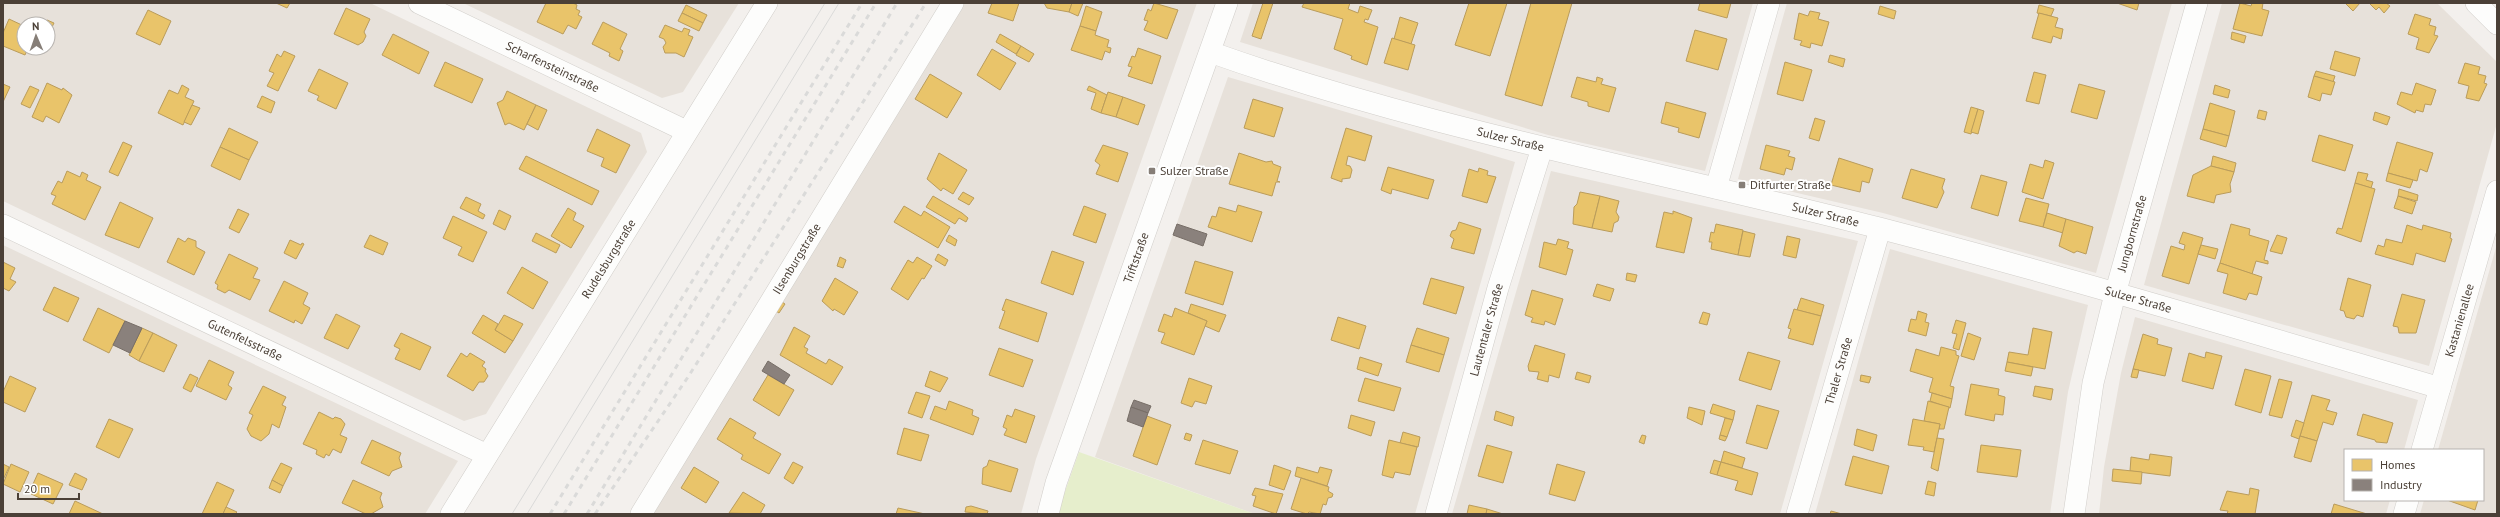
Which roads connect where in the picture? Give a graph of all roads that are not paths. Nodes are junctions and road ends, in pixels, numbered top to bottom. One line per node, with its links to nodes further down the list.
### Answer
1 (419, 3): 10 (street, Scharfensteinstraße)
2 (766, 3): 10 (street, Rudelsburgstraße)
3 (953, 3): 22 (street, Ilsenburgstraße)
4 (1227, 3): 9 (street, Triftstraße)
5 (1769, 3): 12 (street)
6 (2197, 3): 16 (street, Jungbornstraße)
7 (2476, 3): 8 (street)
8 (2497, 24)
9 (1210, 52): 11 (street, Sulzer Straße); 23 (street, Triftstraße)
10 (686, 131): 19 (street, Rudelsburgstraße)
11 (1542, 148): 12 (street, Sulzer Straße); 24 (street, Lautentaler Straße)
12 (1716, 188): 15 (street, Sulzer Straße)
13 (2497, 191): 17 (street, Kastanienallee)
14 (3, 225): 19 (street, Gutenfelsstraße)
15 (1880, 228): 16 (street, Sulzer Straße); 25 (street, Thaler Straße)
16 (2115, 294): 17 (street, Sulzer Straße); 26 (street, Jungbornstraße)
17 (2440, 388): 18 (street, Kastanienallee)
18 (2422, 449)
19 (487, 455): 21 (street, Rudelsburgstraße)
20 (2408, 501): 27 (street)
21 (451, 514)
22 (641, 514)
23 (1048, 514)
24 (1436, 514)
25 (1797, 514)
26 (2074, 514)
27 (2404, 514)

